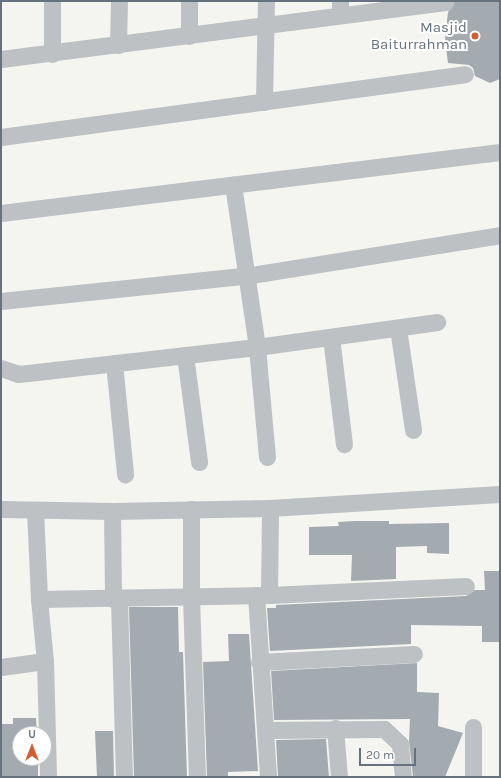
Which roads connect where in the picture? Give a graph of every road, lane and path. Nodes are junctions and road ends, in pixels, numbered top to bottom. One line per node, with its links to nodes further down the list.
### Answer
1 (52, 1): 11 (street)
2 (119, 1): 10 (street)
3 (189, 1): 9 (street)
4 (266, 1): 8 (street)
5 (445, 2): 6 (street)
6 (409, 4): 7 (street)
7 (340, 8): 8 (street)
8 (266, 26): 9 (street); 14 (street)
9 (189, 36): 10 (street)
10 (118, 45): 11 (street)
11 (52, 54): 12 (street)
12 (1, 59)
13 (465, 74): 14 (street)
14 (264, 102): 15 (street)
15 (1, 137)
16 (500, 152): 17 (street)
17 (233, 185): 18 (street); 20 (street)
18 (1, 213)
19 (500, 235): 20 (street)
20 (245, 276): 21 (street); 25 (street)
21 (1, 301)
22 (438, 322): 23 (street)
23 (398, 328): 24 (street); 29 (street)
24 (331, 337): 25 (street); 30 (street)
25 (257, 347): 26 (street); 31 (street)
26 (186, 355): 27 (street); 32 (street)
27 (114, 363): 28 (street); 33 (street)
28 (1, 368)
29 (412, 430)
30 (344, 444)
31 (267, 457)
32 (199, 462)
33 (125, 474)
34 (500, 494): 35 (street)
35 (270, 508): 37 (street); 41 (street)
36 (1, 509): 38 (street)
37 (191, 509): 39 (street); 42 (street)
38 (35, 510): 39 (street); 44 (street)
39 (112, 511): 43 (street)
40 (466, 586): 41 (street)
41 (263, 595): 42 (street); 47 (street)
42 (191, 597): 43 (street); 54 (street)
43 (116, 598): 44 (street); 53 (street)
44 (39, 599): 46 (street)
45 (414, 654): 47 (street)
46 (45, 661): 48 (street); 52 (street)
47 (259, 662): 51 (street)
48 (1, 667)
49 (473, 727): 58 (street)
50 (336, 728): 51 (street); 56 (street); 57 (street)
51 (265, 730): 55 (street)
52 (48, 777)
53 (124, 777)
54 (197, 777)
55 (268, 777)
56 (339, 777)
57 (403, 777)
58 (473, 777)

